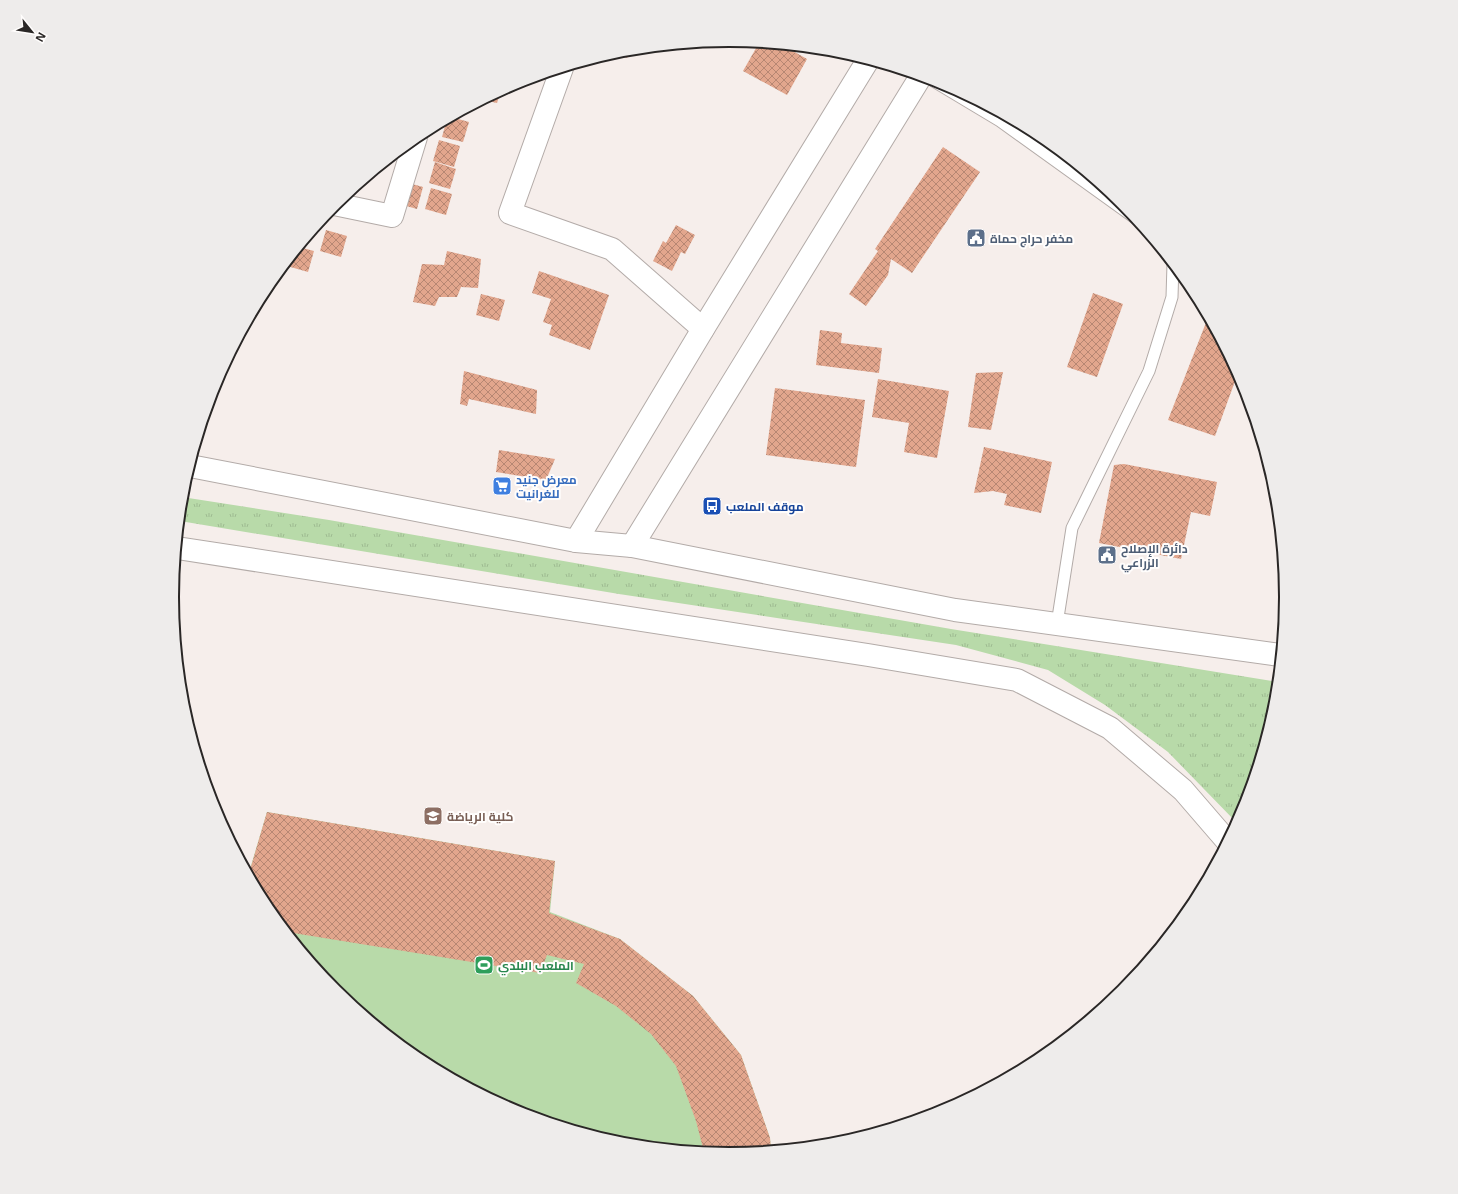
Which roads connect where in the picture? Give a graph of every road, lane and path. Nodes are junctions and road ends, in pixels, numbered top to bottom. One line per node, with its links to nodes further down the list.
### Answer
1 (865, 65): 9 (main road)
2 (560, 74): 9 (main road)
3 (918, 81): 12 (main road)
4 (1013, 127): 6 (lane)
5 (413, 147): 7 (main road)
6 (1105, 196)
7 (342, 206)
8 (1173, 273): 14 (lane)
9 (703, 329): 11 (main road)
10 (195, 467): 11 (main road)
11 (576, 541): 12 (main road)
12 (632, 546): 14 (main road)
13 (181, 549): 16 (main road)
14 (1057, 624): 15 (main road)
15 (1276, 655)
16 (1223, 837)

